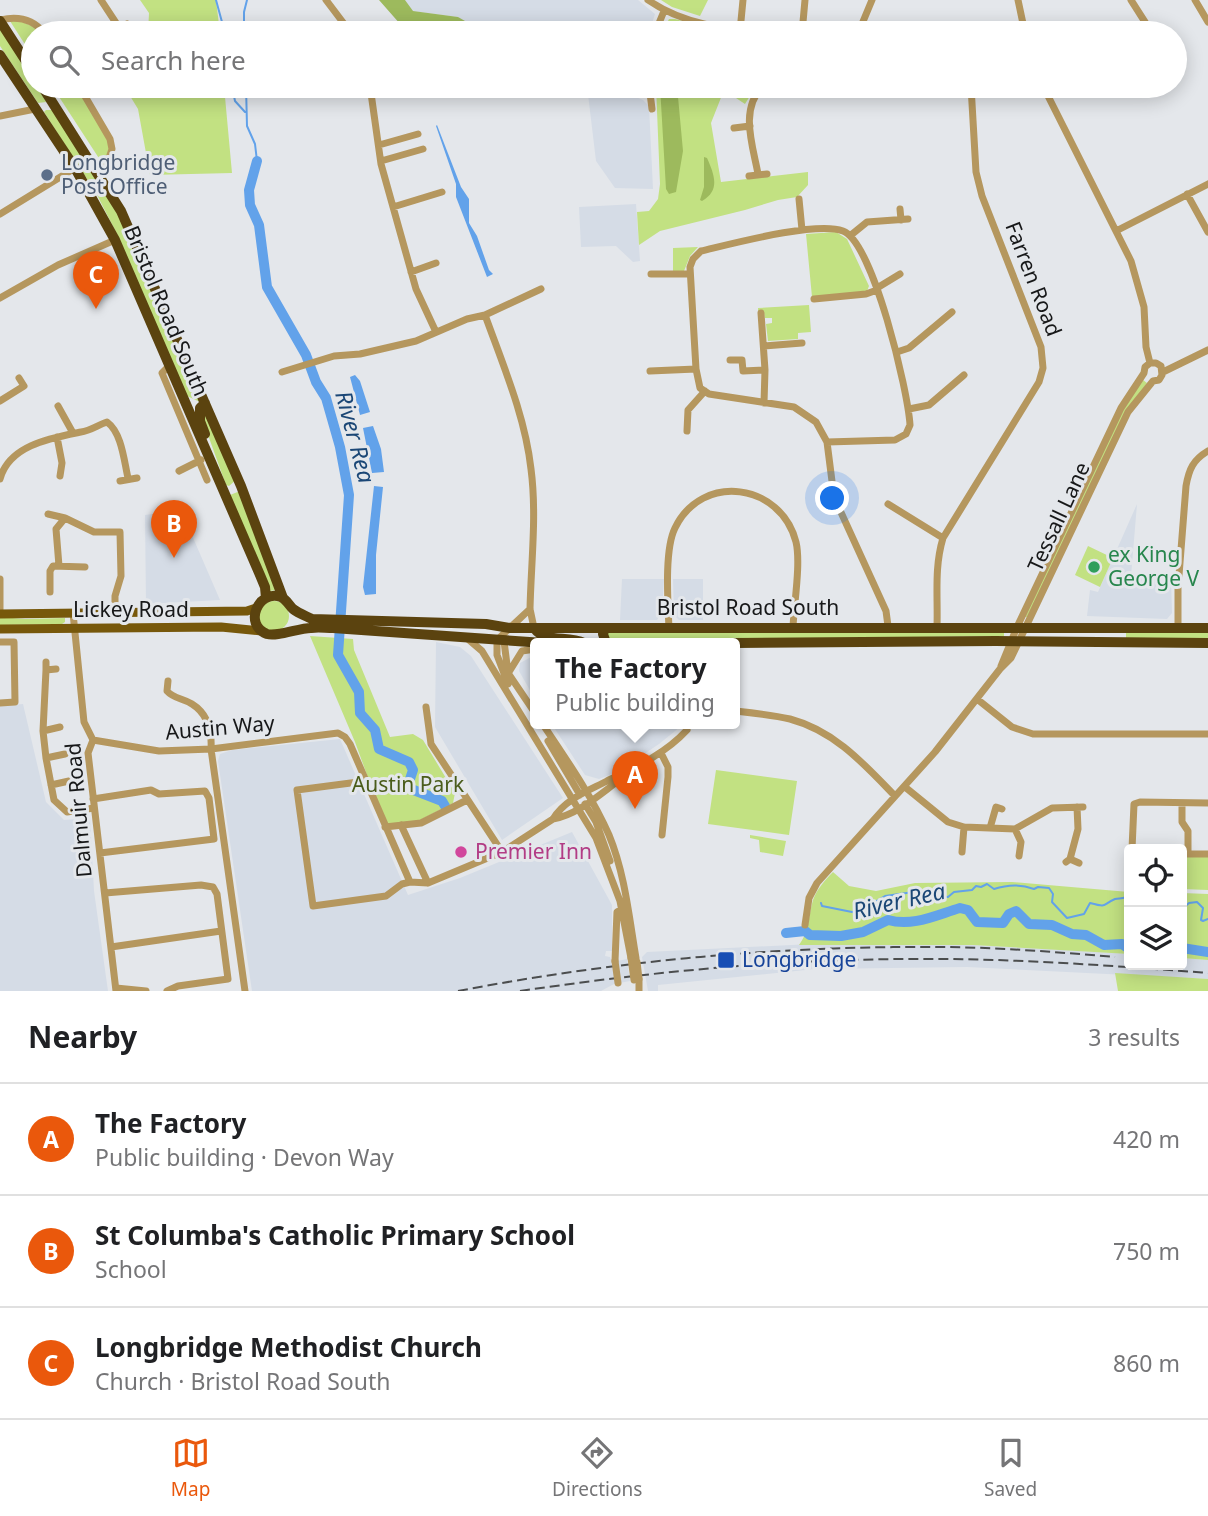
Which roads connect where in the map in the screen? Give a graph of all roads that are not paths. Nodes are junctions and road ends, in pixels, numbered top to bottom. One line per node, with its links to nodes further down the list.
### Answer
1 (102, 0): 13 (street)
2 (326, 0): 14 (street)
3 (648, 0): 10 (street)
4 (743, 0): 17 (street)
5 (805, 0): 18 (street)
6 (872, 0): 19 (street)
7 (1018, 0): 20 (street)
8 (1132, 0): 21 (street)
9 (1201, 2): 22 (street)
10 (664, 11): 15 (street); 16 (street)
11 (0, 20): 12 (street); 23 (highway)
12 (25, 21)
13 (115, 21)
14 (342, 21)
15 (660, 21)
16 (689, 21)
17 (741, 21)
18 (803, 21)
19 (863, 21)
20 (1022, 21)
21 (1145, 21)
22 (1208, 22)
23 (21, 53)
24 (0, 55): 25 (highway, Bristol Road South)
25 (21, 87)
26 (28, 98): 35 (highway, Bristol Road South)
27 (50, 98): 34 (highway, Bristol Road South)
28 (86, 98): 48 (street)
29 (371, 98): 41 (street)
30 (651, 98): 36 (street)
31 (755, 98): 38 (street)
32 (972, 98): 113 (street, Farren Road)
33 (1049, 98): 57 (street)
34 (55, 105): 35 (highway); 48 (highway, Bristol Road South)
35 (35, 109): 37 (street); 44 (highway, Bristol Road South)
36 (652, 109)
37 (0, 116)
38 (750, 126): 39 (street); 45 (street)
39 (734, 128)
40 (418, 134): 41 (street)
41 (379, 145): 43 (street)
42 (423, 149): 43 (street)
43 (381, 161): 53 (street)
44 (75, 168): 55 (street); 60 (highway, Bristol Road South)
45 (758, 174): 46 (street); 47 (street)
46 (767, 174)
47 (749, 176)
48 (102, 179): 95 (highway, Bristol Road South)
49 (1208, 184): 51 (street)
50 (442, 192): 53 (street)
51 (1187, 194): 57 (street); 58 (street)
52 (799, 199): 56 (street)
53 (393, 207): 62 (street)
54 (900, 209): 59 (street)
55 (0, 214)
56 (802, 230): 59 (street); 64 (street)
57 (1116, 231): 79 (street)
58 (1208, 232)
59 (851, 236): 67 (street)
60 (115, 240): 68 (street); 80 (highway, Bristol Road South)
61 (436, 263): 62 (street)
62 (411, 272): 73 (street)
63 (652, 274): 64 (street)
64 (690, 274): 81 (street)
65 (896, 274): 67 (street)
66 (541, 289): 71 (street)
67 (877, 289): 69 (street); 77 (street)
68 (0, 298)
69 (814, 299)
70 (940, 308): 77 (street)
71 (485, 315): 73 (street); 124 (street)
72 (765, 318): 75 (street)
73 (436, 332): 83 (street)
74 (802, 342): 75 (street)
75 (764, 346): 82 (street)
76 (1208, 350): 85 (street)
77 (897, 352): 96 (street)
78 (730, 360): 82 (street)
79 (1150, 363): 85 (street); 86 (street)
80 (169, 366): 91 (highway, Bristol Road South); 102 (street)
81 (696, 369): 84 (street); 90 (street)
82 (765, 370): 93 (street)
83 (286, 371)
84 (650, 371)
85 (1163, 372): 89 (street)
86 (1144, 373): 89 (street); 146 (street, Tessall Lane)
87 (964, 375): 96 (street)
88 (19, 377): 92 (street)
89 (1153, 381): 121 (street, Tessall Lane)
90 (705, 391): 93 (street); 97 (street)
91 (183, 400): 95 (highway); 102 (highway, Bristol Road South)
92 (0, 401)
93 (764, 403): 100 (street)
94 (58, 406): 98 (street)
95 (204, 407): 102 (highway); 108 (highway, Bristol Road South)
96 (909, 409): 100 (street)
97 (697, 422)
98 (73, 433): 99 (street); 105 (street)
99 (57, 437): 104 (street); 106 (street)
100 (827, 442): 131 (street)
101 (1208, 451): 136 (street)
102 (205, 459): 103 (street); 107 (street); 109 (highway, Bristol Road South)
103 (179, 471)
104 (60, 476)
105 (137, 478)
106 (0, 479)
107 (207, 480)
108 (240, 484): 109 (highway); 114 (highway, Bristol Road South)
109 (224, 491): 119 (highway, Bristol Road South)
110 (888, 504): 113 (street)
111 (48, 514): 112 (street)
112 (65, 518): 115 (street); 126 (street)
113 (943, 538): 133 (street, Farren Road)
114 (267, 556): 120 (highway, Bristol Road South); 129 (highway)
115 (60, 566): 116 (street); 118 (street)
116 (85, 567)
117 (0, 579): 127 (street)
118 (47, 587)
119 (265, 598): 120 (highway); 122 (highway)
120 (283, 598): 123 (highway)
121 (1036, 607): 134 (street); 146 (street, Tessall Lane)
122 (256, 608): 126 (main road, Lickey Road); 144 (highway)
123 (292, 608): 129 (highway, Bristol Road South); 145 (highway)
124 (530, 609): 138 (street); 139 (street)
125 (73, 613): 126 (main road, Lickey Road); 127 (main road, Lickey Road); 137 (street, Dalmuir Road)
126 (115, 613)
127 (0, 614)
128 (428, 622): 130 (highway, Bristol Road South); 138 (highway, Bristol Road South); 150 (highway)
129 (331, 623): 130 (highway, Bristol Road South); 145 (highway, Bristol Road South)
130 (355, 626): 147 (highway, Bristol Road South)
131 (888, 626): 132 (highway, Bristol Road South); 133 (highway, Bristol Road South); 154 (highway)
132 (793, 627): 143 (highway, Bristol Road South); 143 (street)
133 (937, 627): 146 (highway, Bristol Road South)
134 (1045, 627): 135 (highway, Bristol Road South); 146 (highway, Bristol Road South)
135 (1095, 627): 136 (highway, Bristol Road South); 155 (highway)
136 (1178, 627): 141 (highway, Bristol Road South)
137 (74, 628): 142 (main road, Lickey Road); 144 (main road, Lickey Road); 179 (street, Dalmuir Road)
138 (510, 628): 139 (highway, Bristol Road South); 150 (street)
139 (534, 628): 140 (highway, Bristol Road South); 148 (highway)
140 (606, 628): 143 (highway, Bristol Road South); 149 (highway)
141 (1208, 628)
142 (0, 629)
143 (669, 629)
144 (261, 631): 145 (highway)
145 (287, 631)
146 (1019, 635): 151 (highway, Bristol Road South); 155 (highway); 159 (street, Tessall Lane); 161 (street, Tessall Lane)
147 (465, 637): 150 (highway, Bristol Road South); 173 (street)
148 (547, 638)
149 (604, 638)
150 (500, 639): 153 (highway, Bristol Road South); 162 (street); 172 (street)
151 (996, 641): 154 (highway, Bristol Road South); 159 (street)
152 (0, 642): 166 (street)
153 (530, 642)
154 (916, 642): 156 (highway, Bristol Road South)
155 (1122, 642): 157 (highway)
156 (740, 643)
157 (1208, 643)
158 (530, 650): 162 (street)
159 (1004, 657): 161 (street, Tessall Lane)
160 (56, 669): 176 (street)
161 (1000, 669): 165 (street, Tessall Lane)
162 (509, 673): 164 (street)
163 (168, 681): 180 (street)
164 (520, 690): 167 (street); 169 (street)
165 (976, 699): 178 (street); 188 (street, Tessall Lane)
166 (0, 703)
167 (530, 705)
168 (426, 707): 191 (street)
169 (530, 708)
170 (740, 712): 190 (street)
171 (60, 727): 176 (street)
172 (530, 727)
173 (530, 728)
174 (542, 729): 189 (street)
175 (687, 730): 181 (street)
176 (43, 731): 183 (street)
177 (532, 731): 189 (street)
178 (1208, 734)
179 (93, 740): 180 (street, Austin Way); 194 (street, Dalmuir Road)
180 (211, 749): 186 (street, Austin Way); 225 (street)
181 (661, 753): 184 (street); 203 (street)
182 (65, 754): 183 (street)
183 (46, 758): 187 (street)
184 (638, 766): 189 (street); 195 (street)
185 (69, 781): 187 (street)
186 (366, 781): 199 (street); 213 (street)
187 (51, 785): 194 (street)
188 (905, 787): 190 (street, Tessall Lane); 200 (street)
189 (579, 795): 195 (street); 195 (street); 197 (street)
190 (895, 796): 217 (street, Tessall Lane)
191 (467, 800): 198 (street); 206 (street)
192 (1182, 803): 193 (street); 204 (street); 205 (street)
193 (1208, 803)
194 (94, 804): 208 (street, Dalmuir Road); 208 (street)
195 (585, 804): 197 (street); 216 (street); 220 (street)
196 (1002, 808): 201 (street)
197 (553, 819): 206 (street)
198 (401, 825): 199 (street); 214 (street)
199 (385, 827): 213 (street)
200 (964, 827): 201 (street); 207 (street)
201 (990, 828): 202 (street)
202 (1015, 829): 211 (street); 212 (street)
203 (662, 835)
204 (1132, 844)
205 (1186, 844)
206 (502, 852): 214 (street)
207 (962, 852)
208 (100, 853): 215 (street, Dalmuir Road)
209 (1208, 854): 210 (street)
210 (1187, 856)
211 (1020, 858)
212 (1079, 863)
213 (410, 882): 214 (street)
214 (428, 883)
215 (105, 892): 218 (street); 219 (street, Dalmuir Road)
216 (621, 905): 220 (street); 221 (street, bridge)
217 (805, 925)
218 (221, 930): 219 (street); 224 (street)
219 (111, 947): 222 (street, Dalmuir Road)
220 (633, 958): 226 (street, bridge)
221 (619, 987)
222 (116, 990): 223 (street)
223 (146, 991)
224 (167, 991)
225 (244, 991)
226 (639, 991)

